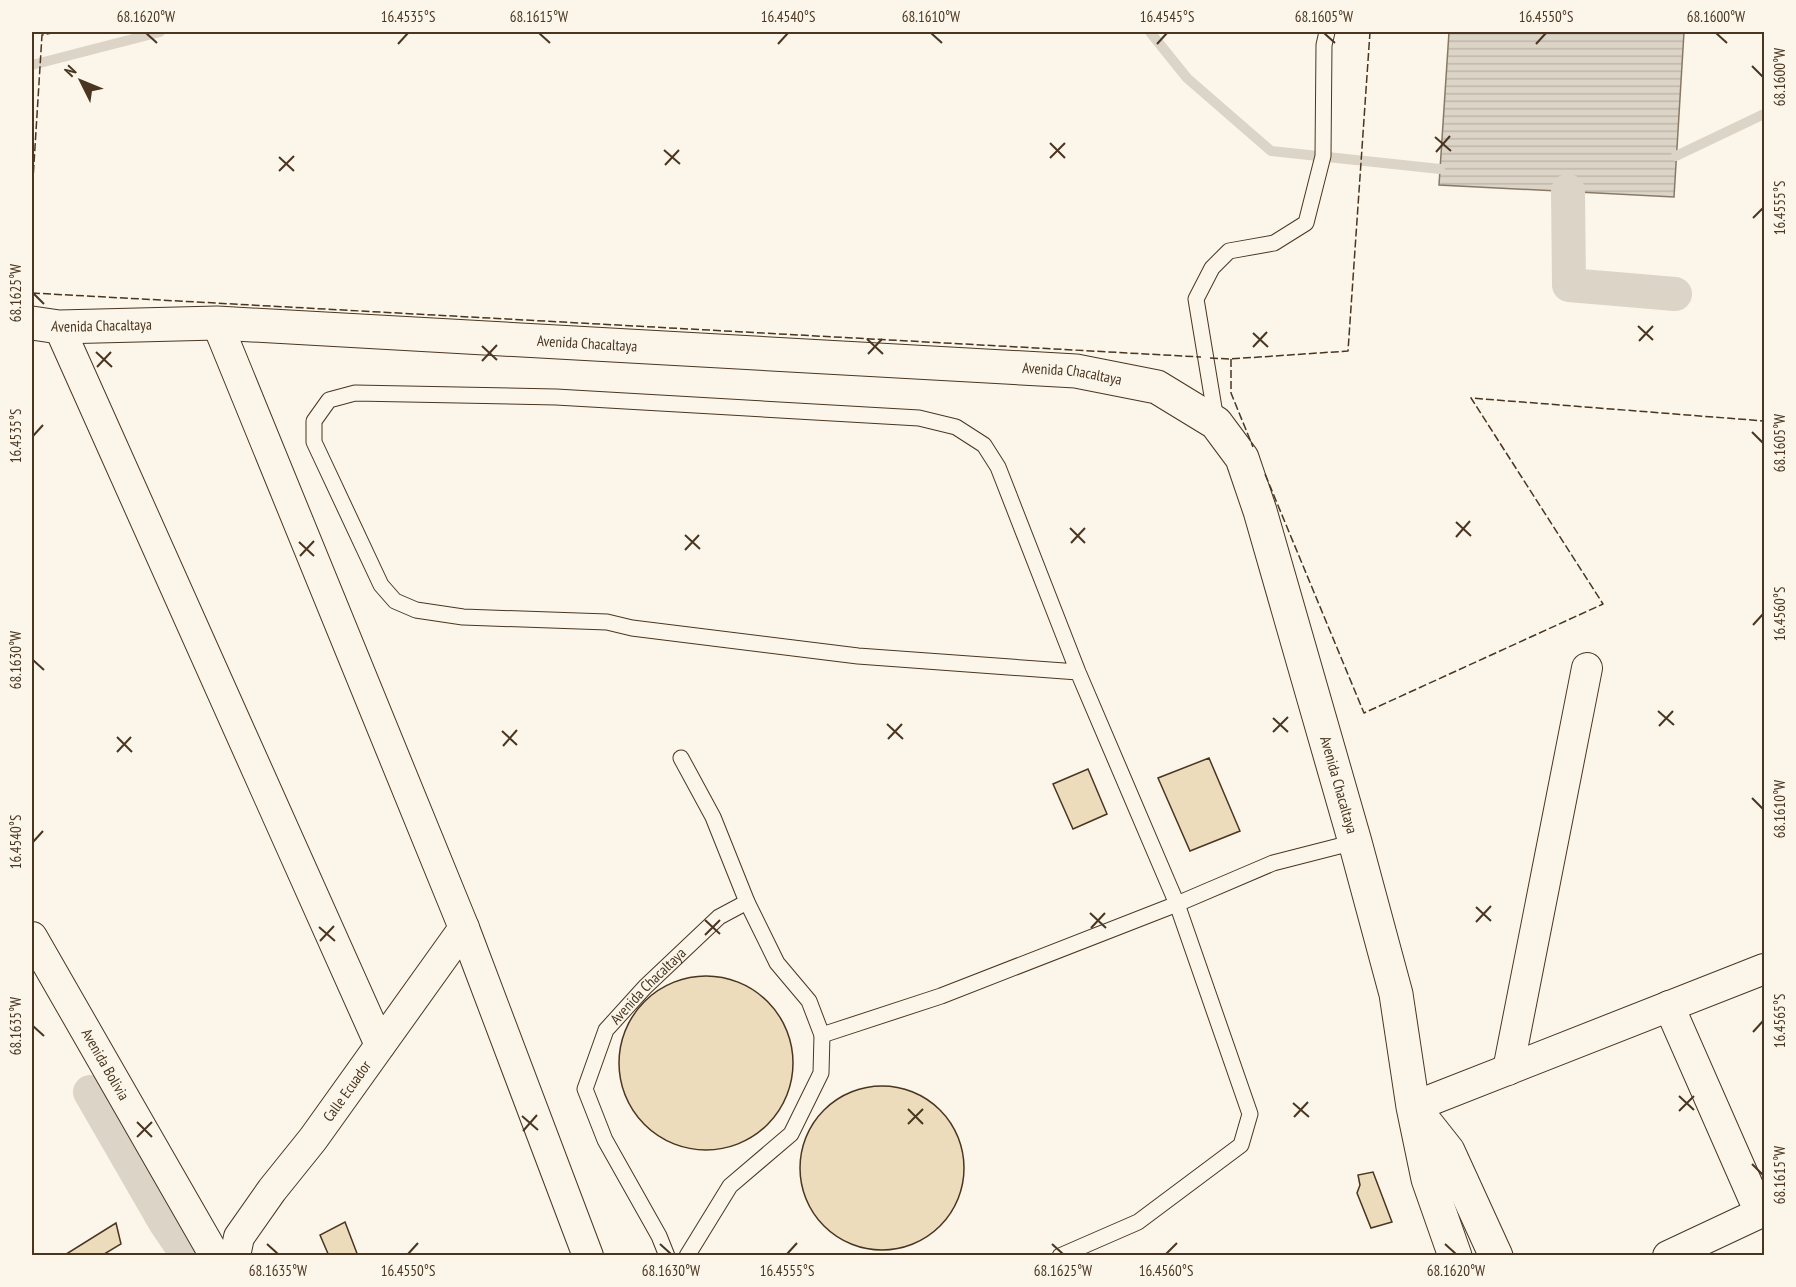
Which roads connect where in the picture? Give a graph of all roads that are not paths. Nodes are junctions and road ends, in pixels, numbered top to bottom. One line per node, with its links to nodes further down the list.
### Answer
1 (1327, 32): 4 (lane)
2 (217, 323): 3 (street, Avenida Chacaltaya); 4 (street, Avenida Chacaltaya); 11 (street)
3 (45, 325): 16 (street)
4 (1216, 423): 8 (street, Avenida Chacaltaya)
5 (1587, 668): 17 (street)
6 (1078, 672): 6 (lane); 10 (lane)
7 (681, 758): 9 (lane)
8 (1355, 842): 10 (lane); 18 (street, Avenida Chacaltaya)
9 (747, 902): 15 (lane); 23 (lane, Avenida Chacaltaya)
10 (1177, 904): 15 (lane); 25 (lane)
11 (464, 928): 16 (street, Calle Ecuador); 22 (street)
12 (32, 937): 20 (street, Avenida Bolivia)
13 (1764, 969): 14 (street)
14 (1669, 1006): 17 (street); 19 (street)
15 (822, 1035): 24 (lane)
16 (380, 1045): 21 (street, Calle Ecuador)
17 (1508, 1070): 18 (street)
18 (1413, 1107): 26 (street); 27 (street, Avenida Chacaltaya)
19 (1762, 1212): 28 (street)
20 (214, 1256)
21 (236, 1256)
22 (588, 1256)
23 (667, 1256)
24 (687, 1256)
25 (1060, 1256)
26 (1455, 1256)
27 (1496, 1256)
28 (1668, 1256)

